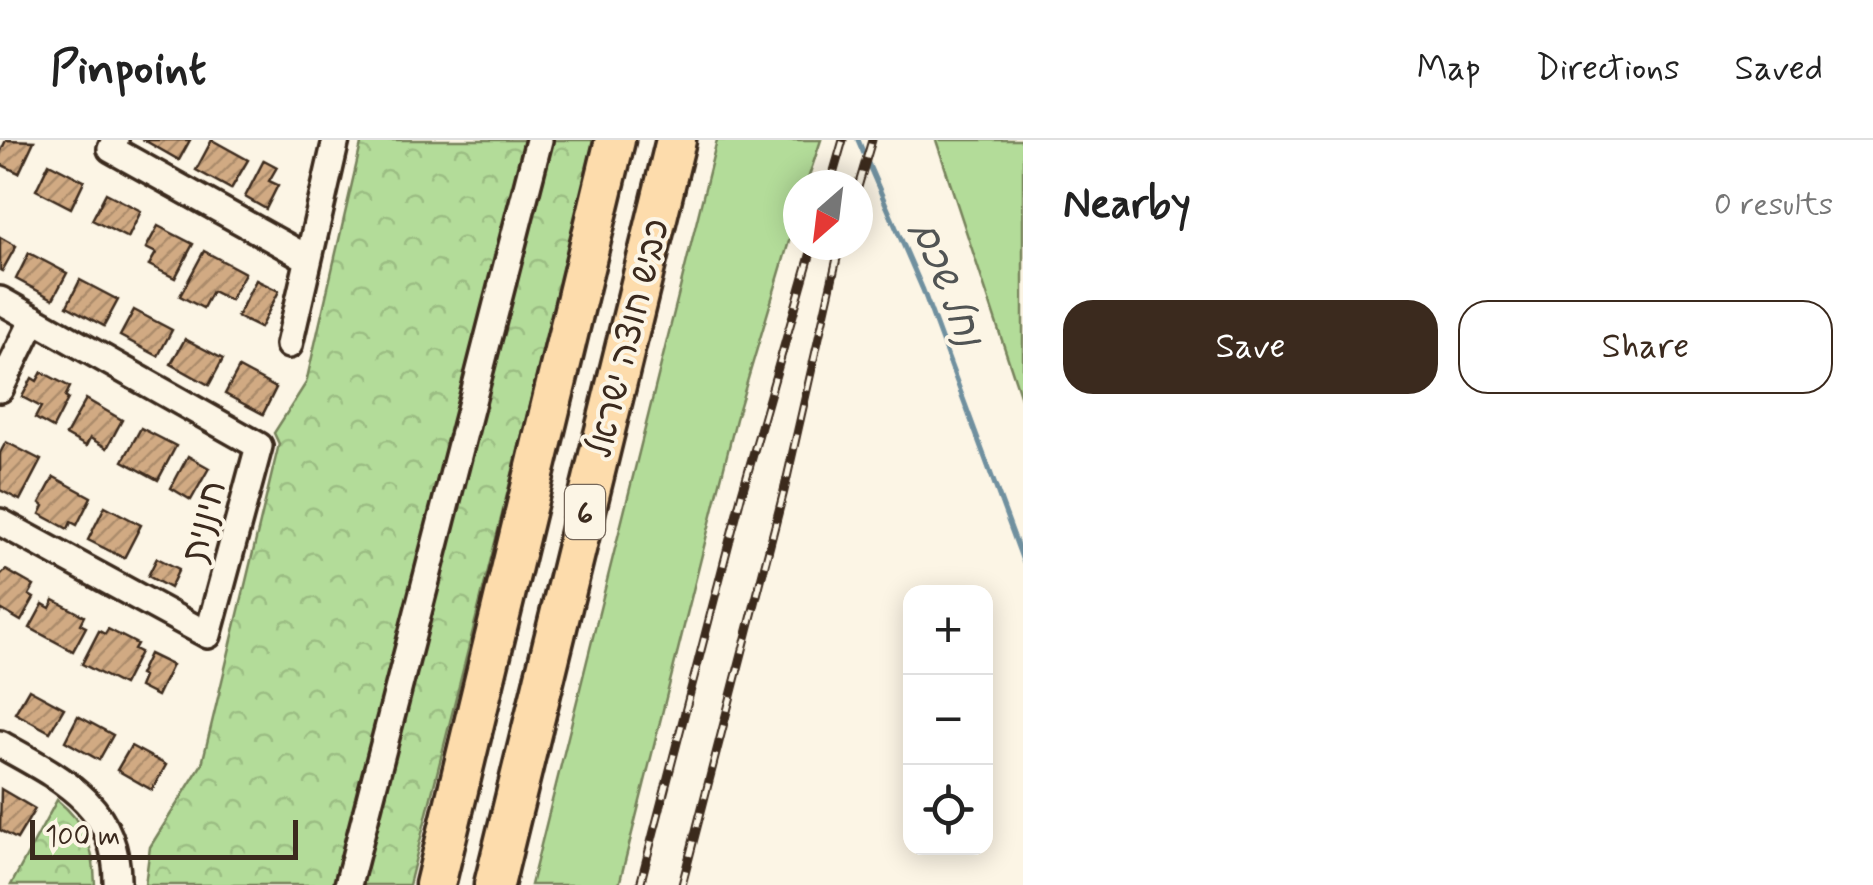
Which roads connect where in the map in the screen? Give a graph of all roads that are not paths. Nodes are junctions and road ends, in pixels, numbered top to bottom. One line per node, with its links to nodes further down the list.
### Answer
1 (115, 140): 6 (street)
2 (336, 140): 6 (street)
3 (539, 140): 14 (street)
4 (614, 140): 15 (highway, כביש חוצה ישראל / 6)
5 (676, 140): 16 (highway, כביש חוצה ישראל / 6)
6 (307, 258): 9 (street)
7 (0, 300): 8 (street, חיננית)
8 (34, 320): 10 (street); 11 (street, חיננית)
9 (289, 345)
10 (0, 390)
11 (0, 522)
12 (0, 744): 13 (street)
13 (117, 885)
14 (348, 885)
15 (435, 885)
16 (494, 885)

